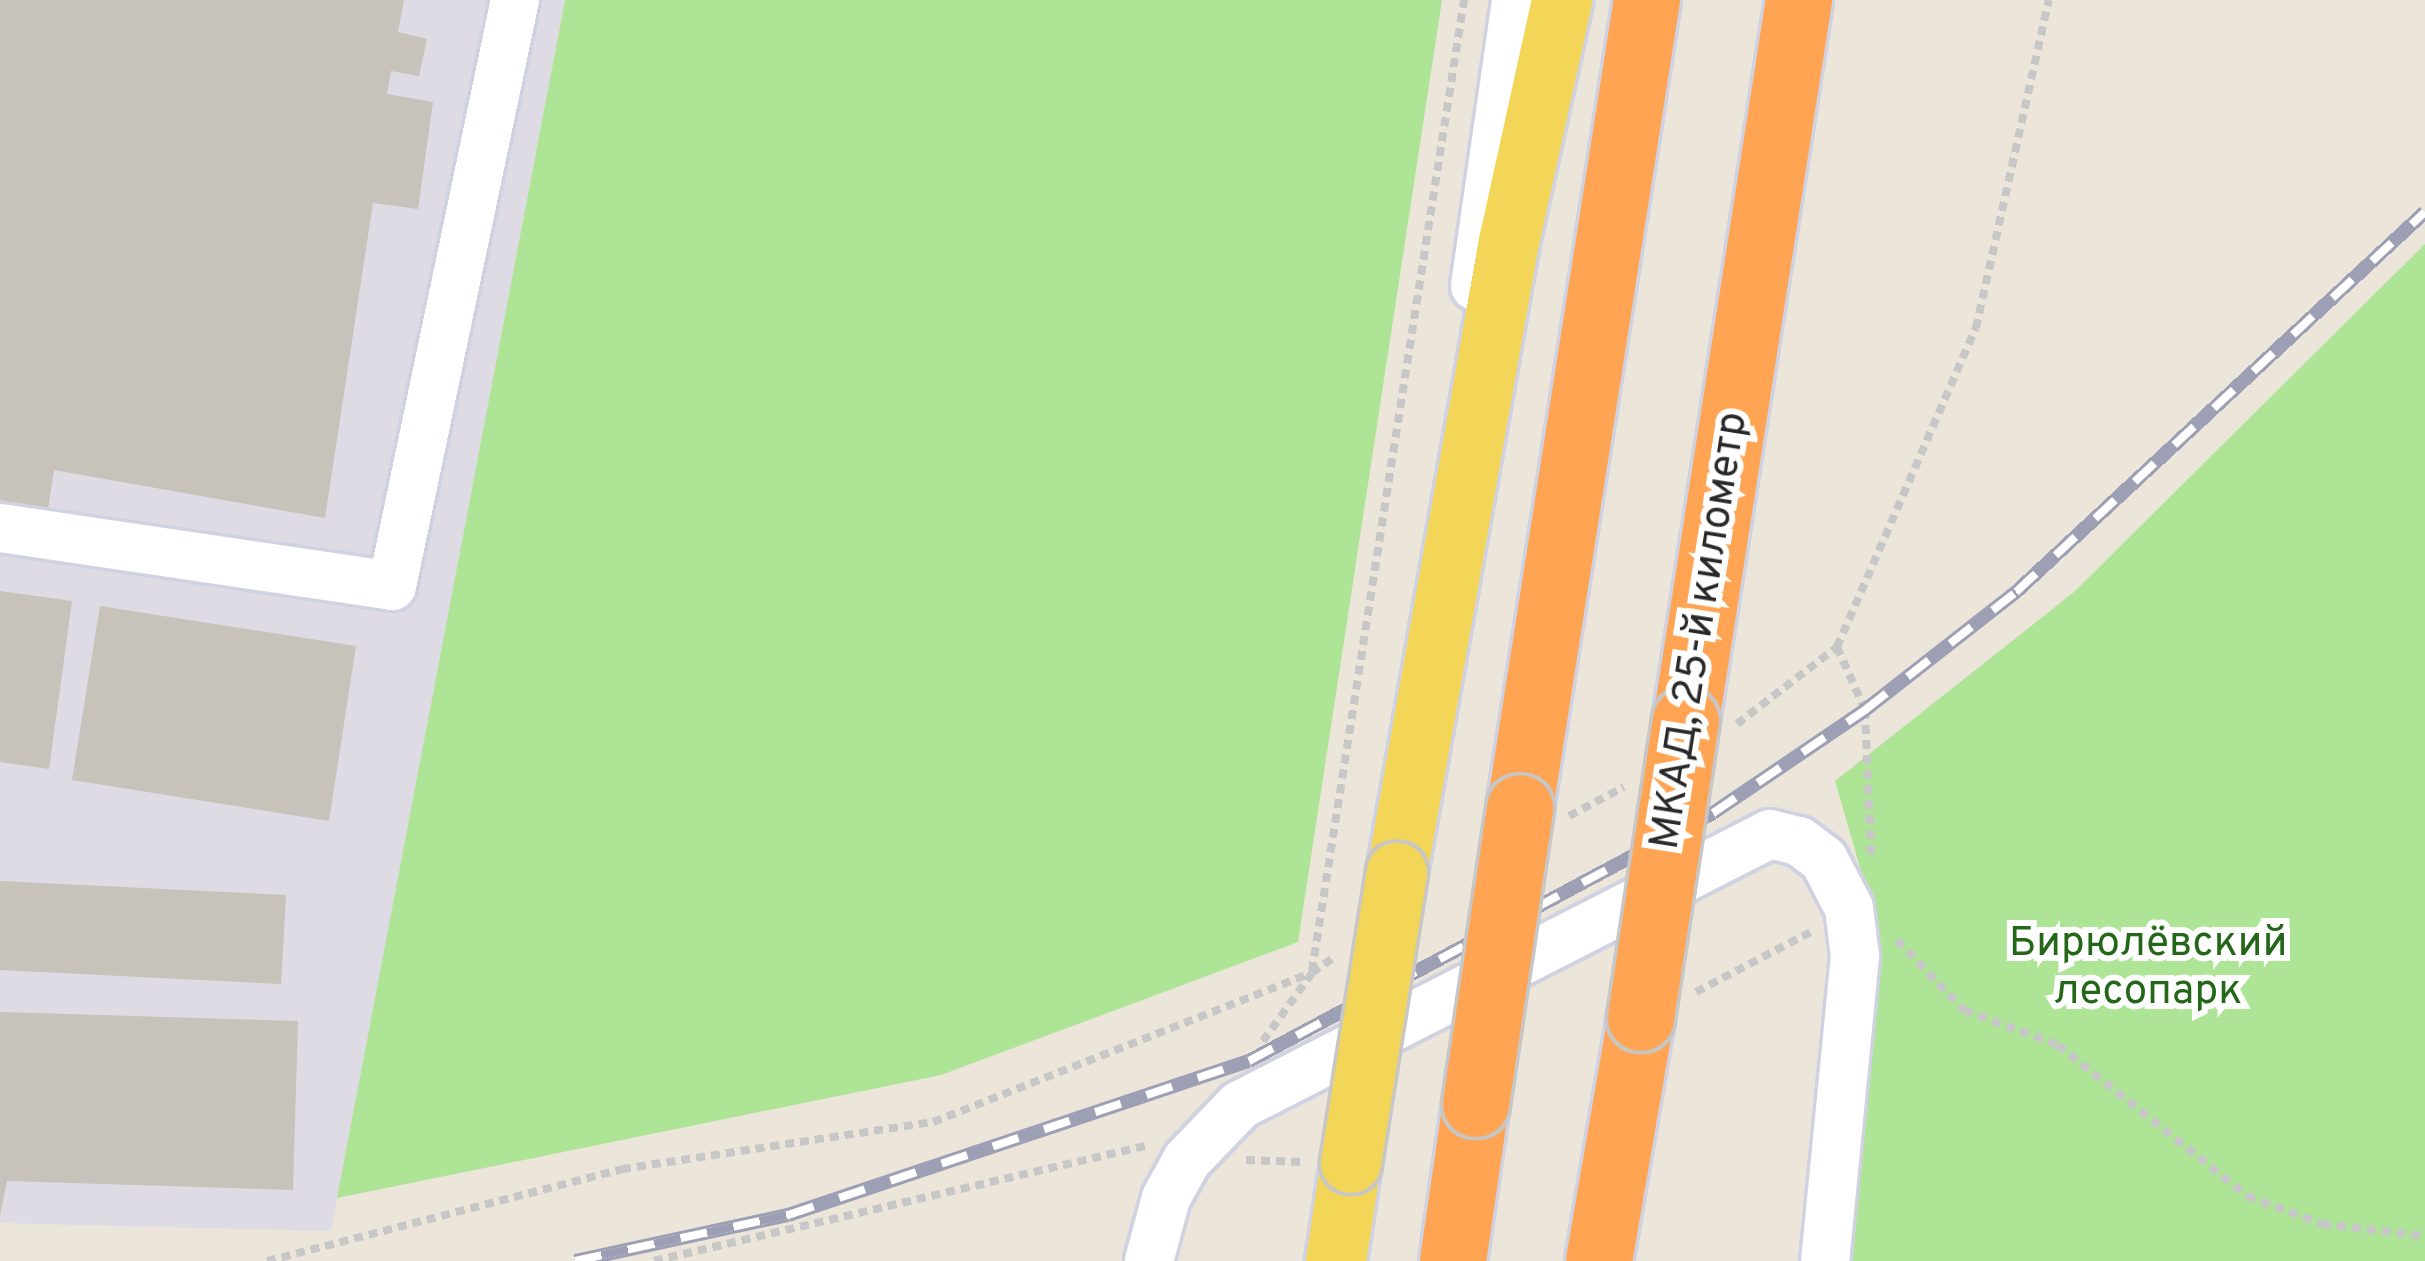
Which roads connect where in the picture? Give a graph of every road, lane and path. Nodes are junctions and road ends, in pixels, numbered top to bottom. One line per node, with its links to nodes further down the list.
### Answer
1 (515, 0): 8 (street)
2 (1464, 0): 12 (path)
3 (1516, 0): 9 (street)
4 (1562, 0): 9 (main road)
5 (1647, 0): 21 (highway, bridge)
6 (1799, 0): 13 (highway, МКАД, 25-й километр, bridge)
7 (2049, 0): 10 (path)
8 (0, 528)
9 (1429, 668): 20 (main road, bridge)
10 (1862, 912): 15 (street); 16 (path); 23 (street)
11 (1801, 938): 13 (path)
12 (1312, 973): 14 (path); 17 (path)
13 (1641, 1018): 22 (highway, МКАД, 25-й километр)
14 (1250, 1060)
15 (1187, 1160): 18 (path); 19 (street)
16 (2425, 1236)
17 (266, 1261)
18 (654, 1261)
19 (1149, 1261)
20 (1336, 1261)
21 (1453, 1261)
22 (1599, 1261)
23 (1825, 1261)

